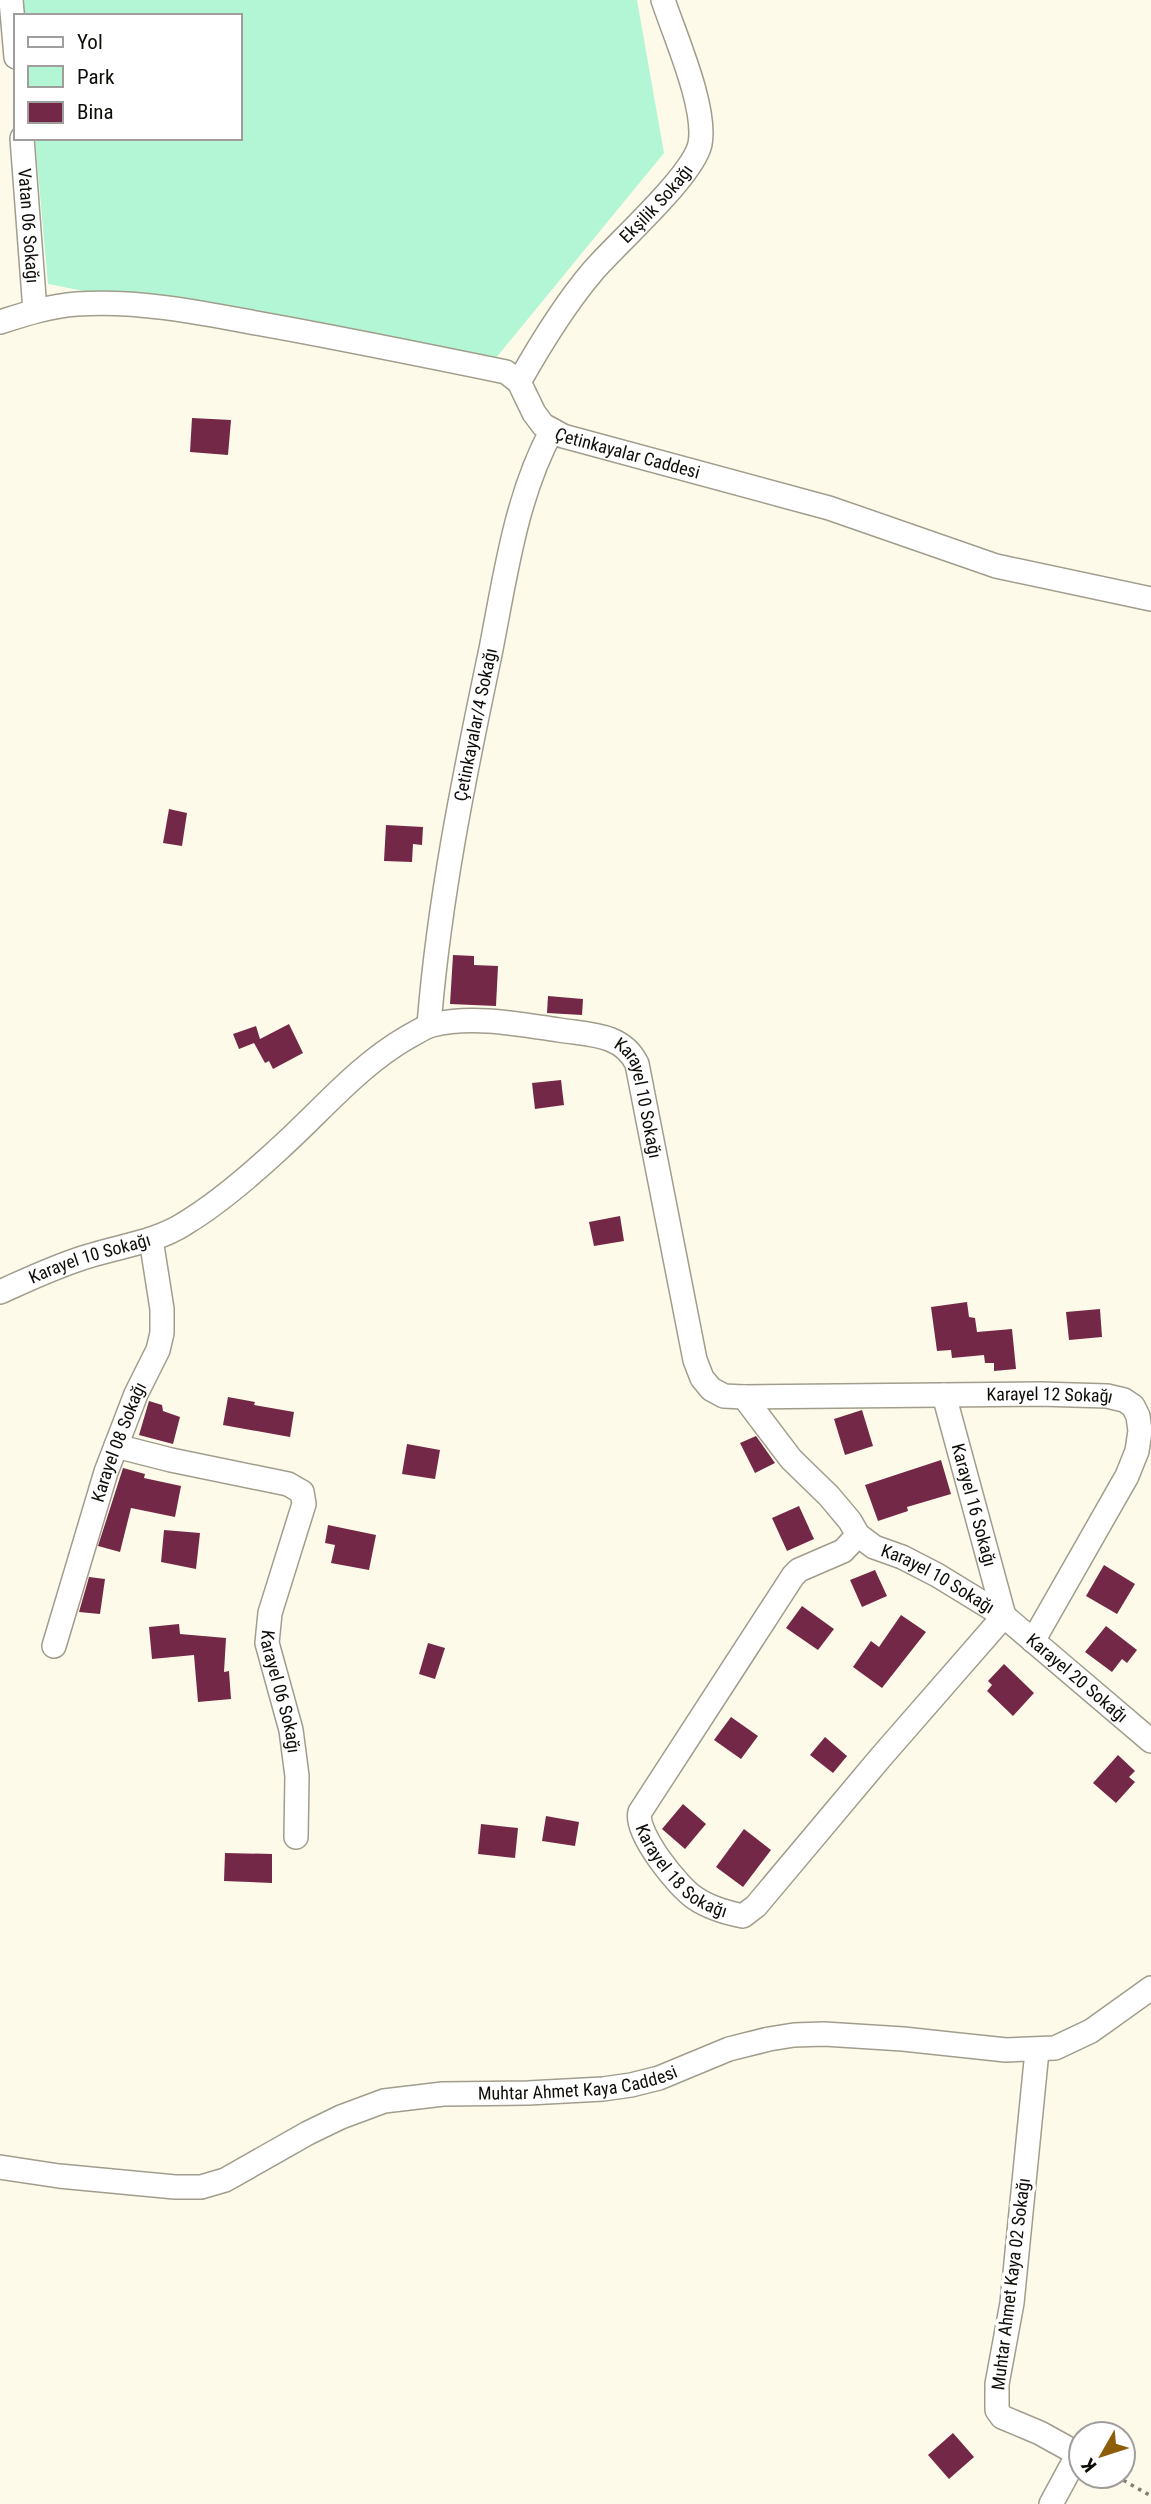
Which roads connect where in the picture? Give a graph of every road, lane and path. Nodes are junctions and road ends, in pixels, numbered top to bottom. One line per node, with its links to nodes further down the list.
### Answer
1 (11, 0): 3 (street)
2 (663, 0): 7 (street, Ekşilik Sokağı)
3 (14, 34)
4 (22, 140): 5 (street, Vatan 06 Sokağı)
5 (35, 311): 6 (street); 7 (street)
6 (0, 322)
7 (519, 382): 8 (street, Çetinkayalar Caddesi)
8 (552, 430): 9 (street, Çetinkayalar Caddesi); 10 (street, Çetinkayalar/4 Sokağı)
9 (1151, 599)
10 (429, 1025): 11 (street, Karayel 10 Sokağı); 14 (street, Karayel 10 Sokağı)
11 (151, 1239): 12 (street, Karayel 10 Sokağı); 15 (street, Karayel 08 Sokağı)
12 (0, 1292)
13 (944, 1395): 14 (street, Karayel 12 Sokağı); 17 (street, Karayel 16 Sokağı); 18 (street, Karayel 12 Sokağı)
14 (744, 1397): 16 (street, Karayel 10 Sokağı)
15 (116, 1446): 19 (street, Karayel 08 Sokağı); 21 (street, Karayel 06 Sokağı)
16 (858, 1535): 17 (street, Karayel 10 Sokağı); 17 (street, Karayel 18 Sokağı)
17 (1004, 1616): 18 (street, Karayel 20 Sokağı)
18 (1033, 1640): 20 (street, Karayel 20 Sokağı)
19 (54, 1646)
20 (1151, 1741)
21 (296, 1837)
22 (1151, 1988): 23 (street, Muhtar Ahmet Kaya Caddesi)
23 (1037, 2051): 24 (street, Muhtar Ahmet Kaya Caddesi); 25 (street, Muhtar Ahmet Kaya 02 Sokağı)
24 (0, 2167)
25 (1051, 2504)

